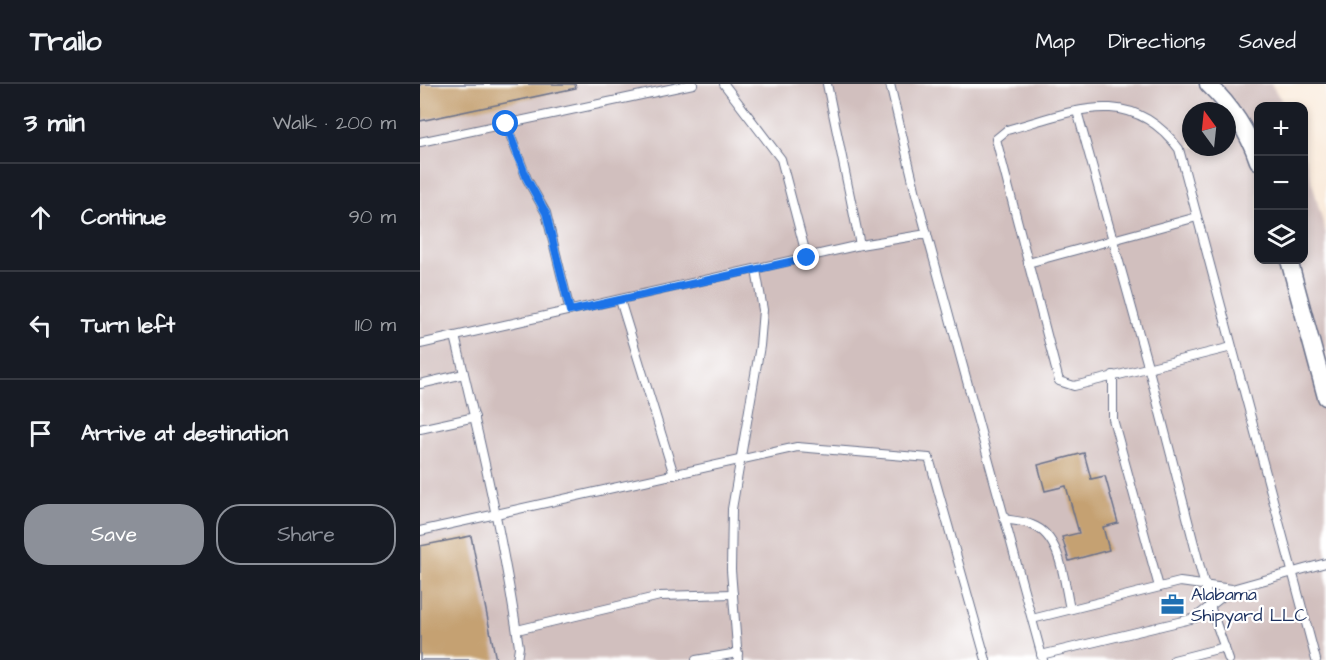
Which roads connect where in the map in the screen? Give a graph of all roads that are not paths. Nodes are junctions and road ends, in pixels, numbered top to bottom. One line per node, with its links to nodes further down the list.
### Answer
1 (693, 84): 7 (lane)
2 (724, 84): 14 (lane)
3 (827, 84): 13 (lane)
4 (890, 84): 11 (lane)
5 (1208, 84): 9 (street)
6 (1077, 111): 10 (lane); 12 (lane); 15 (lane)
7 (506, 124): 8 (lane); 19 (lane)
8 (420, 142)
9 (1256, 156)
10 (1197, 217): 12 (lane); 22 (lane)
11 (927, 234): 13 (lane); 33 (lane)
12 (1113, 240): 15 (lane); 23 (lane)
13 (860, 245): 14 (lane)
14 (807, 258): 17 (lane)
15 (1028, 263): 25 (lane)
16 (1290, 264): 27 (street)
17 (756, 270): 18 (lane); 30 (lane)
18 (620, 300): 19 (lane); 31 (lane)
19 (570, 311): 20 (lane)
20 (455, 336): 21 (lane); 24 (lane)
21 (420, 344)
22 (1232, 347): 23 (lane); 36 (lane)
23 (1148, 366): 25 (lane); 37 (lane)
24 (464, 374): 26 (lane); 28 (lane)
25 (1113, 375): 38 (lane)
26 (420, 384)
27 (1326, 397)
28 (475, 417): 29 (lane); 32 (lane)
29 (420, 429)
30 (738, 461): 31 (lane); 40 (lane); 50 (lane)
31 (674, 475): 32 (lane)
32 (496, 514): 34 (lane); 44 (lane)
33 (1004, 519): 42 (lane); 43 (lane)
34 (420, 531)
35 (1326, 563): 36 (lane)
36 (1292, 573): 39 (lane); 53 (lane)
37 (1205, 585): 38 (lane); 39 (lane); 41 (lane)
38 (1159, 587): 42 (lane)
39 (1232, 589): 41 (lane)
40 (733, 594): 44 (lane); 46 (lane)
41 (1210, 606): 45 (lane); 47 (lane)
42 (1070, 609): 43 (lane)
43 (1032, 619): 47 (lane)
44 (517, 630): 48 (lane)
45 (1225, 647): 51 (lane); 52 (lane)
46 (738, 657): 49 (lane)
47 (1042, 657)
48 (517, 660)
49 (696, 660)
50 (986, 660)
51 (1173, 660)
52 (1228, 660)
53 (1316, 660)

